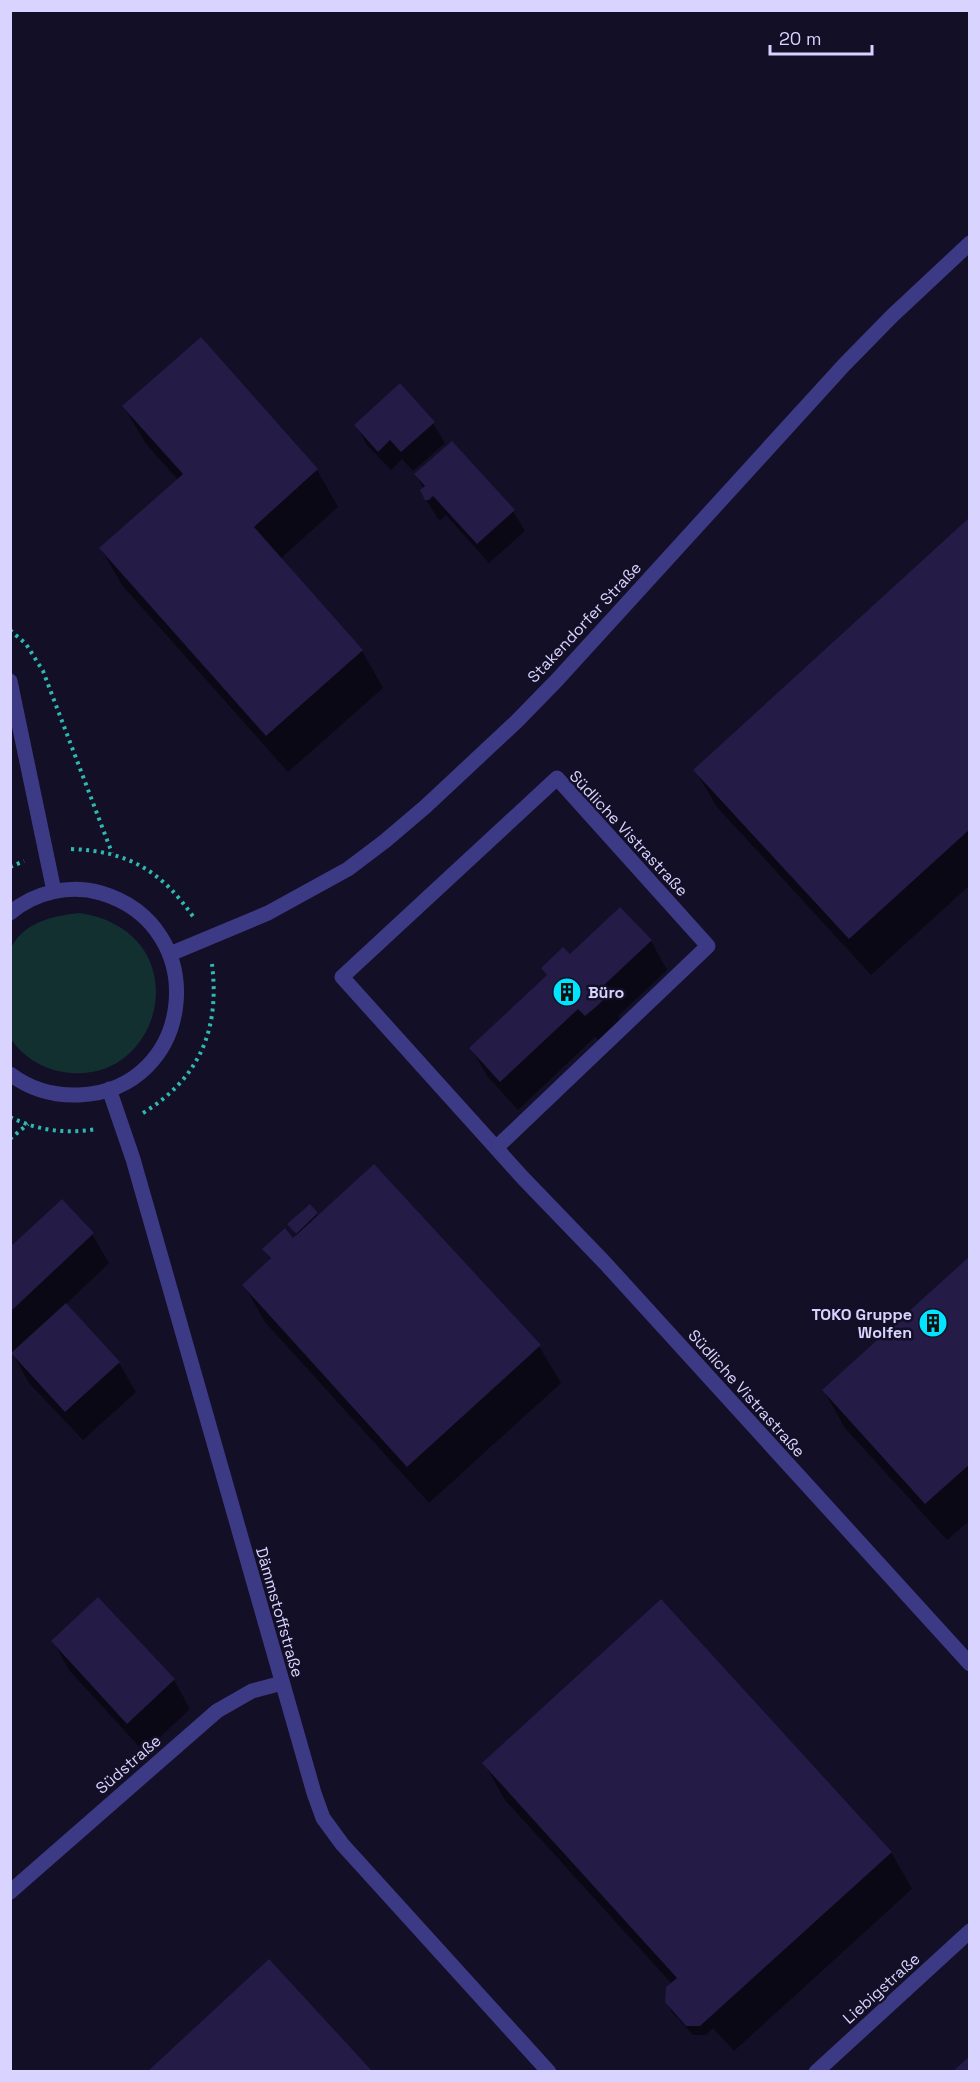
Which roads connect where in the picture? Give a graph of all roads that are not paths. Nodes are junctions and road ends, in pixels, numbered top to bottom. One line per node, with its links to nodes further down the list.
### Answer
1 (969, 243): 5 (street, Stakendorfer Straße)
2 (10, 681): 3 (street)
3 (54, 891): 4 (street); 5 (street)
4 (10, 913)
5 (170, 954): 7 (street)
6 (10, 1074): 7 (street)
7 (110, 1089): 10 (street, Dämmstoffstraße)
8 (496, 1148): 8 (street, Südliche Vistrastraße); 9 (street, Südliche Vistrastraße)
9 (969, 1664)
10 (282, 1683): 11 (street, Südstraße); 13 (street, Dämmstoffstraße)
11 (10, 1892)
12 (969, 1931): 14 (street, Liebigstraße)
13 (549, 2072)
14 (816, 2072)

